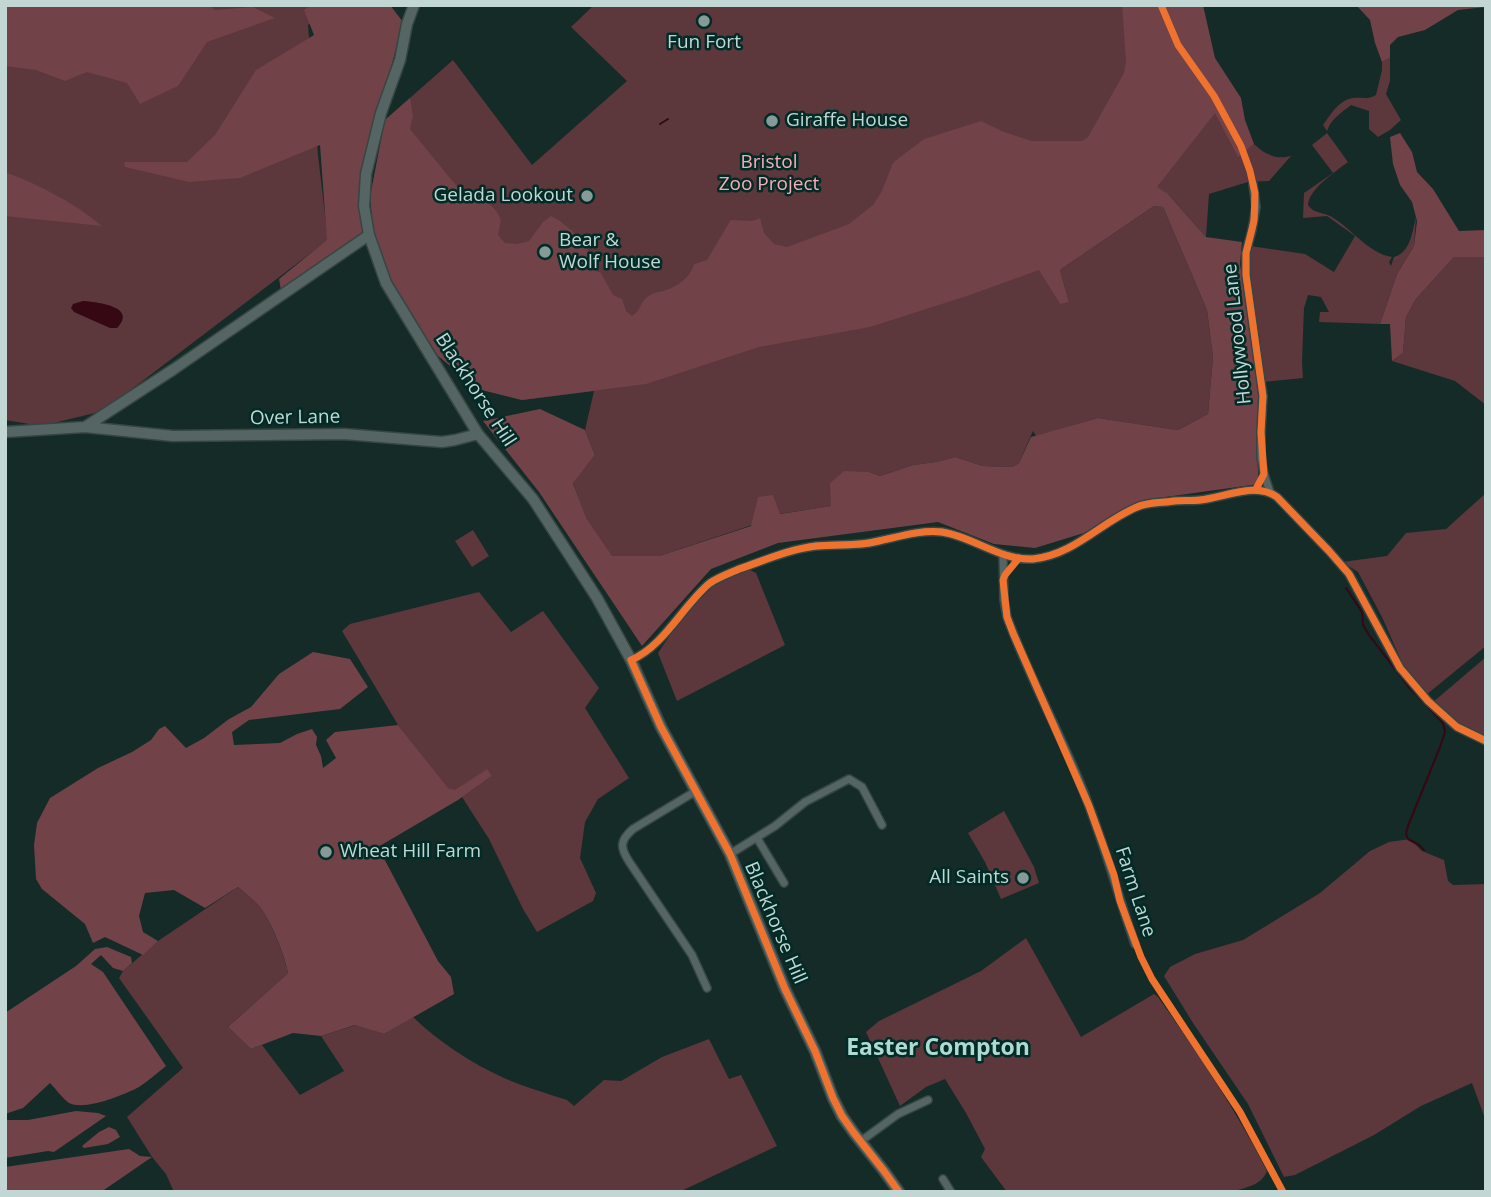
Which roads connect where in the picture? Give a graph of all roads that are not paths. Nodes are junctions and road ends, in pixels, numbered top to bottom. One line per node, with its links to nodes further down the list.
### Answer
1 (414, 5): 3 (main road, Blackhorse Hill)
2 (1254, 184): 9 (street, Hollywood Lane)
3 (369, 235): 4 (main road); 8 (main road, Blackhorse Hill)
4 (119, 404): 5 (main road); 6 (main road)
5 (85, 427): 6 (main road, Over Lane); 7 (main road, Over Lane)
6 (111, 429): 8 (main road, Over Lane)
7 (5, 432)
8 (478, 434): 13 (main road, Blackhorse Hill)
9 (1264, 474): 10 (street); 11 (street, Hollywood Lane)
10 (1256, 489): 11 (street); 12 (street)
11 (1270, 492): 14 (street)
12 (1003, 554): 13 (street); 22 (street, Farm Lane)
13 (631, 660): 15 (main road, Blackhorse Hill)
14 (1486, 741)
15 (696, 791): 20 (main road, Blackhorse Hill); 23 (street)
16 (888, 813): 17 (street)
17 (878, 817): 18 (street); 19 (street)
18 (882, 825)
19 (757, 838): 20 (street); 21 (street)
20 (730, 854): 25 (main road, Blackhorse Hill)
21 (784, 883)
22 (1135, 944)
23 (707, 988)
24 (928, 1100): 25 (street)
25 (861, 1142): 27 (main road, Blackhorse Hill)
26 (943, 1179): 28 (street)
27 (899, 1192)
28 (951, 1192)

